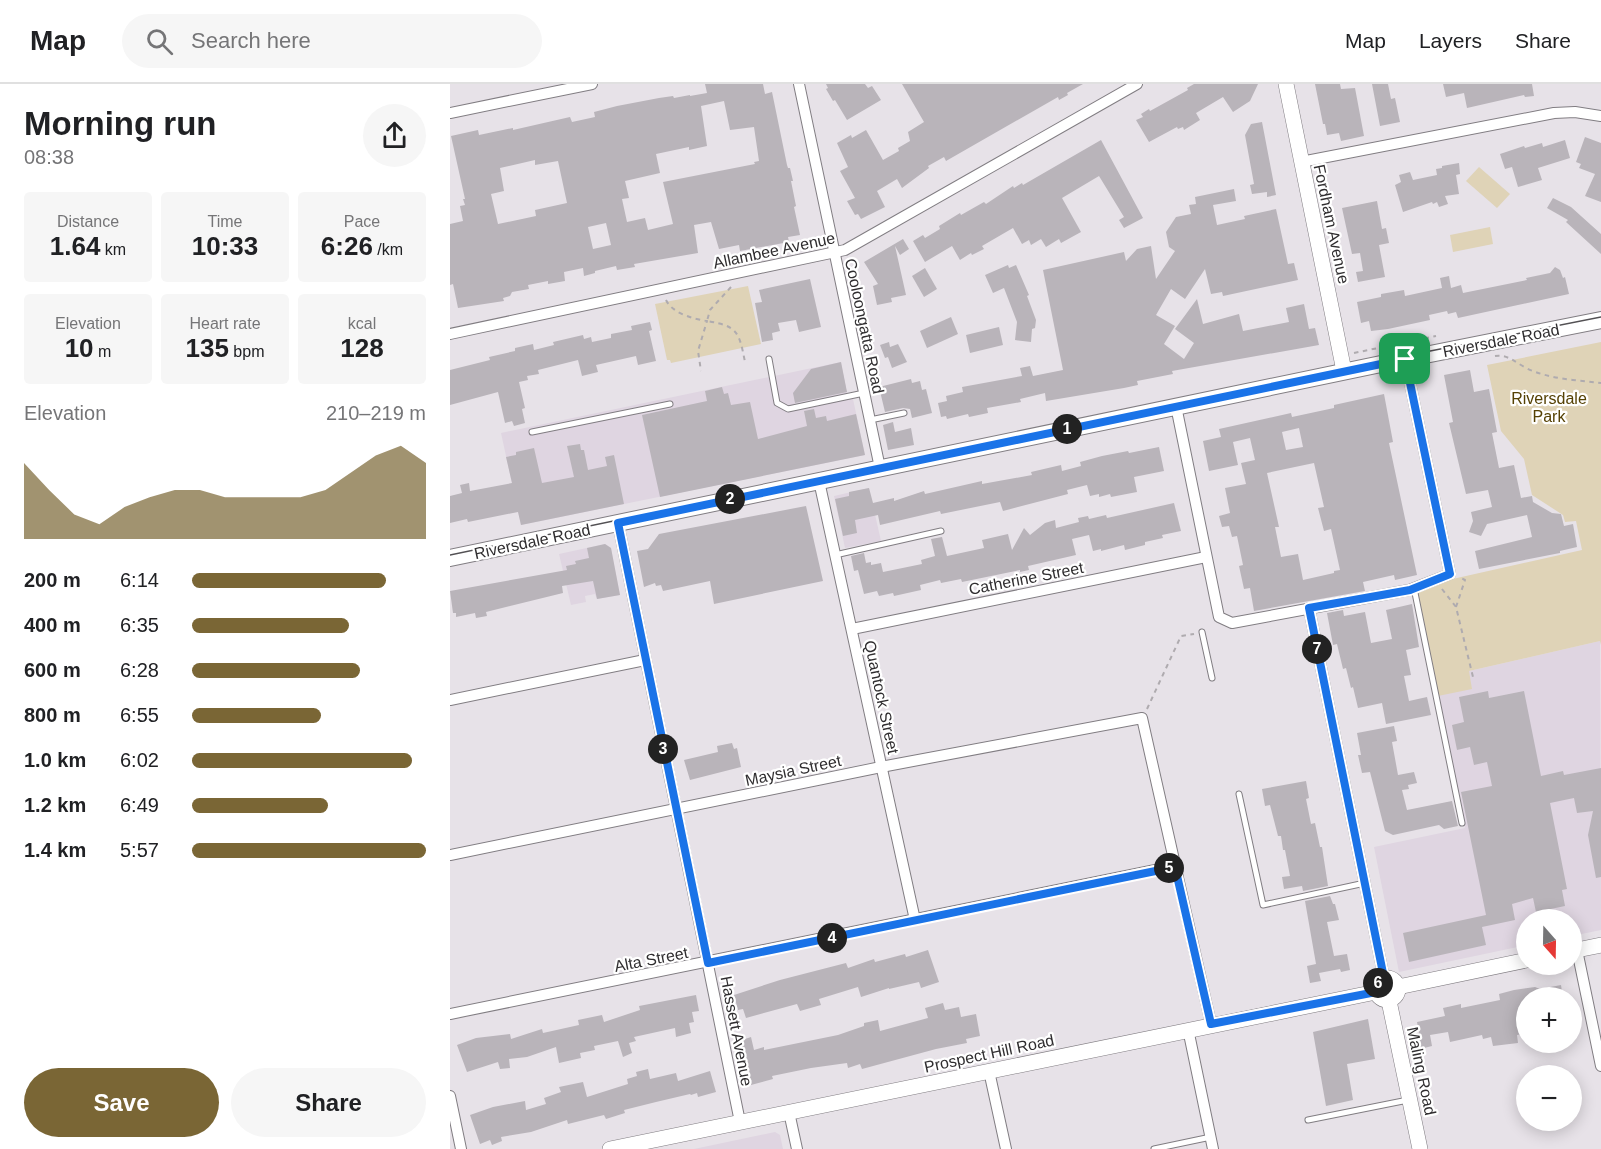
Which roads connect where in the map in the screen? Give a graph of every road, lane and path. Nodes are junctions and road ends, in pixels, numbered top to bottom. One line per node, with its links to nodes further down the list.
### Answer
1 (592, 84): 5 (street)
2 (799, 84): 8 (street, Cooloongatta Road)
3 (1137, 84): 8 (street, Allambee Avenue)
4 (1286, 84): 7 (street, Fordham Avenue)
5 (450, 113)
6 (1601, 116): 7 (street)
7 (1301, 162): 21 (street, Fordham Avenue)
8 (835, 254): 13 (street, Allambee Avenue); 23 (street, Cooloongatta Road)
9 (731, 287): 12 (path)
10 (666, 300): 12 (path)
11 (1601, 320): 18 (main road, Riversdale Road)
12 (707, 321): 19 (path); 20 (path)
13 (450, 334)
14 (1437, 336): 15 (path)
15 (1353, 353)
16 (1503, 355): 22 (path)
17 (769, 359): 23 (lane)
18 (1405, 359): 21 (main road, Riversdale Road); 36 (street)
19 (745, 362)
20 (701, 371)
21 (1344, 372): 25 (main road, Riversdale Road)
22 (1601, 383)
23 (864, 393): 27 (street, Cooloongatta Road)
24 (670, 404): 28 (lane)
25 (1176, 406): 29 (main road, Riversdale Road); 34 (street)
26 (904, 413): 27 (lane)
27 (870, 420): 29 (street, Cooloongatta Road)
28 (532, 432)
29 (879, 468): 30 (main road, Riversdale Road)
30 (819, 481): 31 (main road, Riversdale Road); 33 (street, Quantock Street)
31 (618, 523): 35 (main road, Riversdale Road); 43 (street, Hassett Avenue)
32 (941, 531): 33 (lane)
33 (835, 555): 41 (street, Quantock Street)
34 (1206, 557): 40 (street); 41 (street, Catherine Street)
35 (450, 558)
36 (1450, 574): 37 (street); 39 (path)
37 (1435, 580): 38 (street); 39 (path)
38 (1414, 588): 40 (street); 51 (lane)
39 (1456, 607): 44 (path)
40 (1309, 608): 54 (street)
41 (852, 629): 48 (street, Quantock Street)
42 (1202, 632): 45 (lane); 47 (path)
43 (645, 660): 46 (street); 50 (street, Hassett Avenue)
44 (1473, 677)
45 (1212, 678)
46 (450, 700)
47 (1142, 718): 48 (street, Maysia Street); 53 (street)
48 (881, 767): 50 (street, Maysia Street); 55 (street, Quantock Street)
49 (1239, 794): 54 (lane)
50 (676, 809): 52 (street, Maysia Street); 58 (street, Hassett Avenue)
51 (1462, 823)
52 (450, 855)
53 (1175, 867): 55 (street, Alta Street); 65 (street)
54 (1365, 883): 61 (street)
55 (915, 920): 58 (street, Alta Street)
56 (1601, 945): 57 (street)
57 (1582, 949)
58 (708, 963): 64 (street, Alta Street); 73 (street, Hassett Avenue)
59 (1516, 963): 63 (street)
60 (1580, 975): 67 (street)
61 (1384, 978): 62 (street); 63 (street)
62 (1376, 992): 63 (street); 65 (street, Prospect Hill Road)
63 (1393, 994): 70 (street, Maling Road)
64 (450, 1014)
65 (1211, 1024): 66 (street, Prospect Hill Road)
66 (1188, 1029): 68 (street, Prospect Hill Road); 74 (street)
67 (1601, 1066)
68 (989, 1071): 71 (street, Prospect Hill Road); 78 (street)
69 (450, 1096): 75 (street)
70 (1410, 1100): 72 (lane); 81 (street, Maling Road)
71 (789, 1112): 73 (street, Prospect Hill Road); 77 (street)
72 (1308, 1120)
73 (740, 1122): 76 (street, Prospect Hill Road)
74 (1211, 1137): 79 (lane); 80 (street)
75 (461, 1149)
76 (610, 1149)
77 (797, 1149)
78 (1006, 1149)
79 (1154, 1149)
80 (1213, 1149)
81 (1420, 1149)

